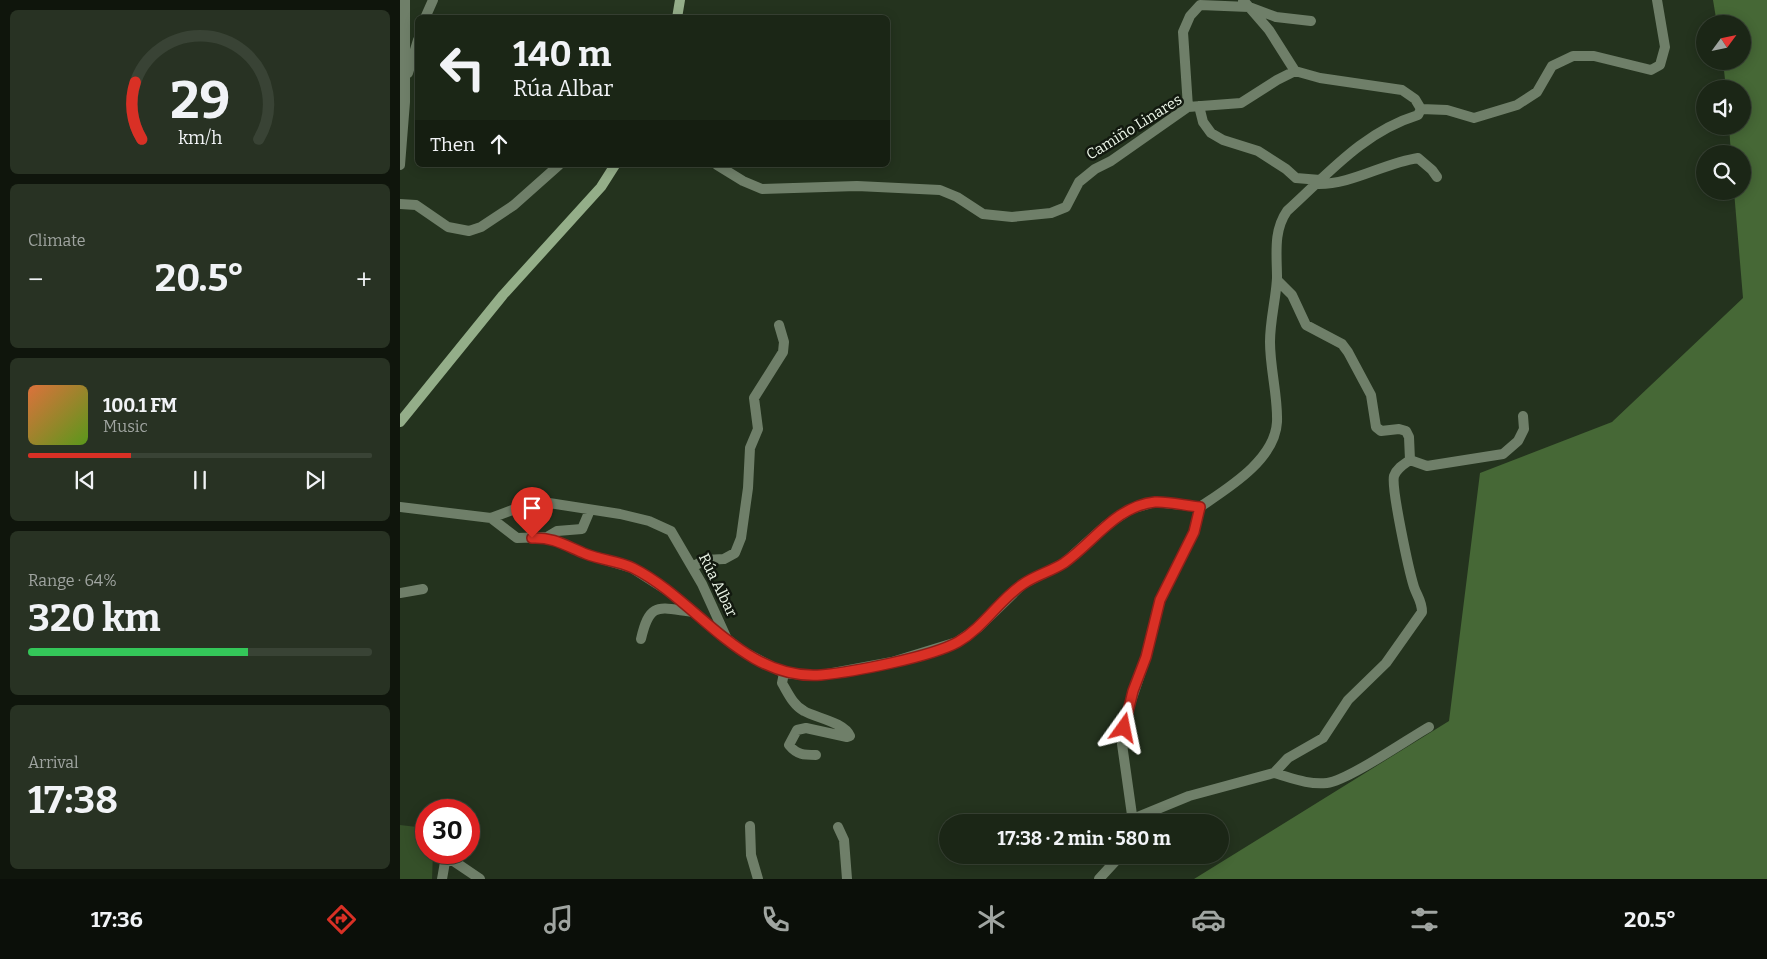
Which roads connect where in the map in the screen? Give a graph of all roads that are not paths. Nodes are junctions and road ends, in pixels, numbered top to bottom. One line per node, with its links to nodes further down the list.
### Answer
1 (405, 0): 11 (street)
2 (433, 0): 6 (street)
3 (680, 0): 7 (main road)
4 (1657, 0): 13 (street)
5 (1246, 4): 8 (street); 10 (street); 12 (street)
6 (426, 15)
7 (678, 15)
8 (1311, 21)
9 (415, 51): 11 (street)
10 (1295, 72): 12 (street, Camiño Linares); 13 (street)
11 (405, 86): 14 (street)
12 (1194, 106): 17 (street, Camiño Linares); 19 (street)
13 (1421, 109): 19 (street)
14 (400, 165)
15 (557, 167): 20 (street)
16 (614, 167): 24 (main road)
17 (719, 167)
18 (1437, 177): 19 (street)
19 (1319, 182): 21 (street)
20 (400, 204)
21 (1277, 280): 25 (street); 26 (street)
22 (779, 325): 31 (street)
23 (1523, 416): 25 (street)
24 (400, 422)
25 (1410, 460): 40 (street)
26 (1200, 507): 37 (street, Rúa Albar); 41 (street)
27 (401, 509): 29 (street, Rúa Albar)
28 (590, 510): 29 (street, Rúa Albar); 30 (street); 31 (street, Rúa Albar)
29 (491, 518): 30 (street)
30 (547, 537): 34 (street)
31 (692, 566): 36 (street, Rúa Albar)
32 (423, 589): 33 (street)
33 (400, 593)
34 (695, 612): 35 (street); 36 (street)
35 (641, 639)
36 (727, 639): 37 (street, Rúa Albar)
37 (784, 673): 39 (street)
38 (1429, 727): 40 (street)
39 (816, 755)
40 (1274, 773): 42 (street)
41 (1132, 814)
42 (1149, 814)
43 (750, 826): 48 (street)
44 (838, 826): 49 (street)
45 (1113, 864): 50 (street)
46 (442, 879): 47 (street)
47 (480, 879)
48 (758, 879)
49 (847, 879)
50 (1100, 879)

